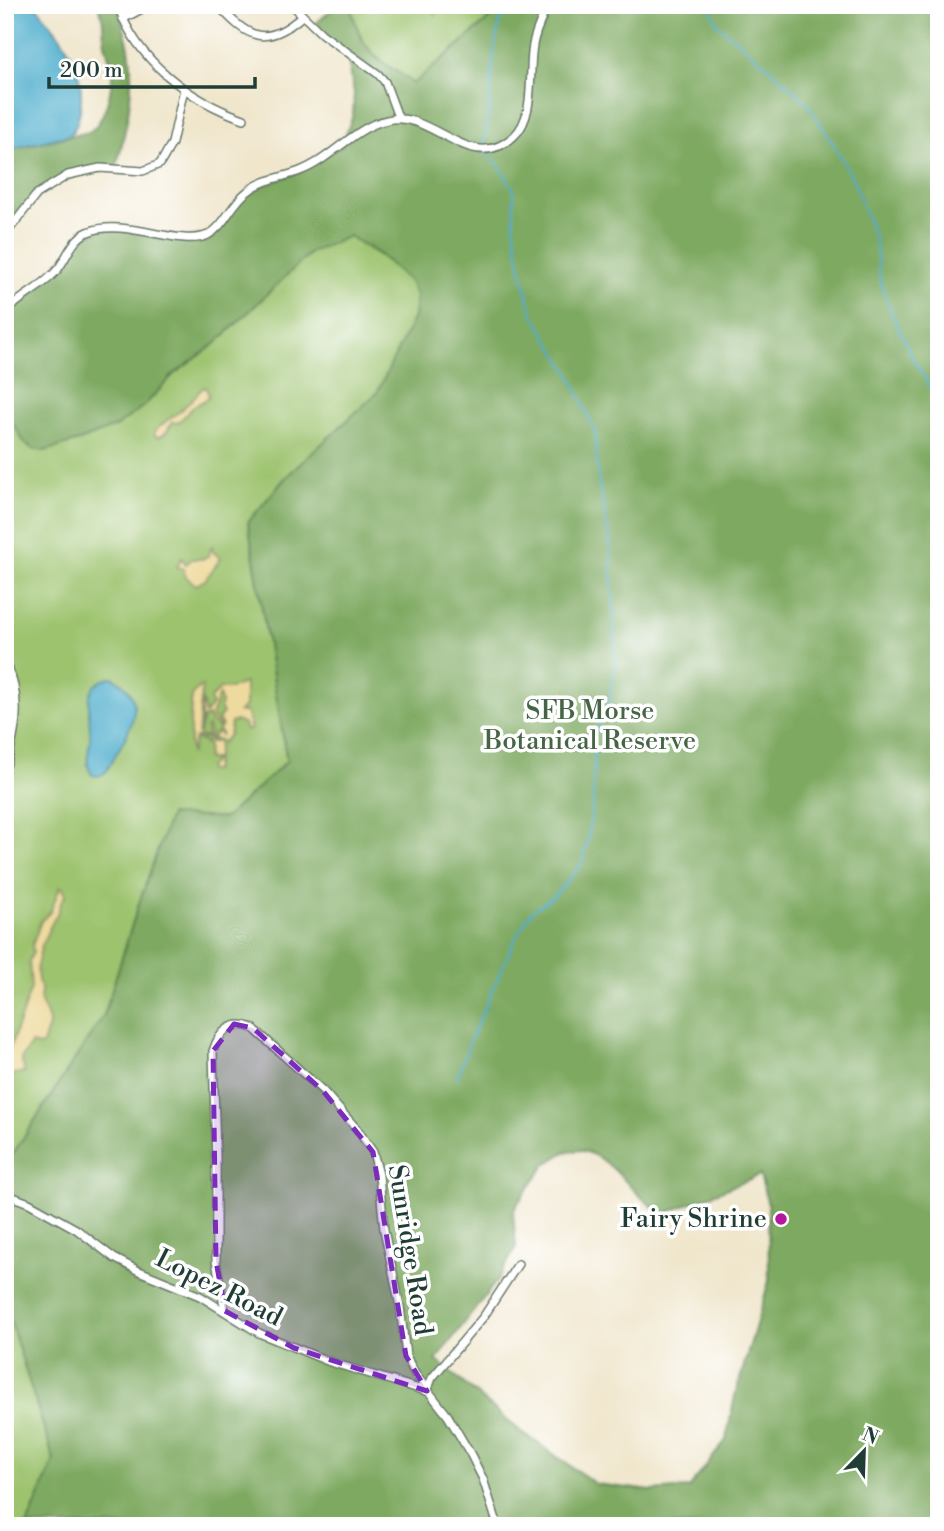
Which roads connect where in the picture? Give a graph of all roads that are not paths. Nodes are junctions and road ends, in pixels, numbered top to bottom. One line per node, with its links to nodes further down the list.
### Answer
1 (118, 5): 7 (street)
2 (149, 5): 7 (street)
3 (218, 5): 6 (street)
4 (292, 5): 6 (street)
5 (548, 5): 9 (street)
6 (301, 17): 9 (street)
7 (123, 19): 8 (street)
8 (184, 89): 10 (street); 11 (street)
9 (398, 117): 12 (street)
10 (244, 118)
11 (5, 235)
12 (5, 313)
13 (6, 662): 14 (street)
14 (5, 770)
15 (5, 1194): 17 (street, Lopez Road)
16 (518, 1264): 18 (street)
17 (225, 1311): 18 (street, Lopez Road); 18 (street, Sunridge Road)
18 (427, 1391): 19 (street, Sunridge Road)
19 (498, 1526)

